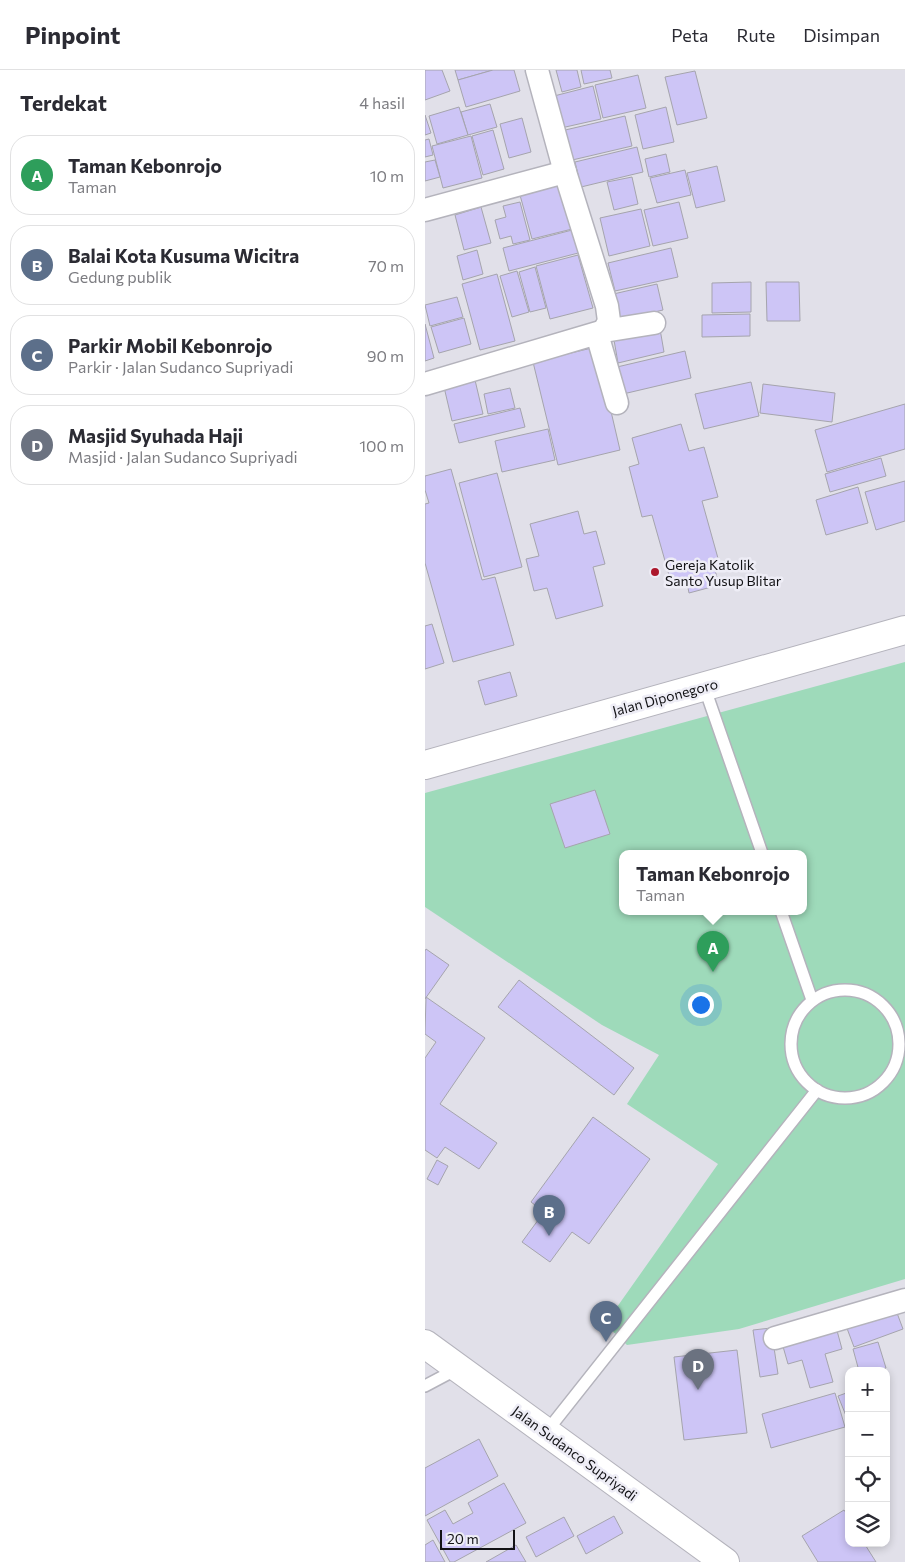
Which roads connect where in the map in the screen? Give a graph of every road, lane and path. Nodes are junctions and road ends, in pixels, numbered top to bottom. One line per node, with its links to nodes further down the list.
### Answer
1 (537, 70): 2 (street)
2 (565, 172): 3 (street); 5 (street)
3 (425, 210)
4 (653, 323): 5 (street)
5 (601, 332): 6 (street); 7 (street)
6 (425, 384)
7 (617, 403)
8 (905, 630): 9 (main road, Jalan Diponegoro)
9 (704, 686): 10 (main road, Jalan Diponegoro); 11 (lane)
10 (425, 765)
11 (761, 850)
12 (782, 915): 13 (lane)
13 (812, 1000): 14 (lane); 15 (lane)
14 (902, 1033): 15 (lane)
15 (817, 1090): 21 (lane)
16 (905, 1300): 17 (street)
17 (775, 1338)
18 (425, 1344): 19 (main road, Jalan Sudanco Supriyadi)
19 (457, 1369): 20 (lane); 21 (main road, Jalan Sudanco Supriyadi)
20 (425, 1386)
21 (547, 1431): 22 (main road, Jalan Sudanco Supriyadi)
22 (722, 1560)

